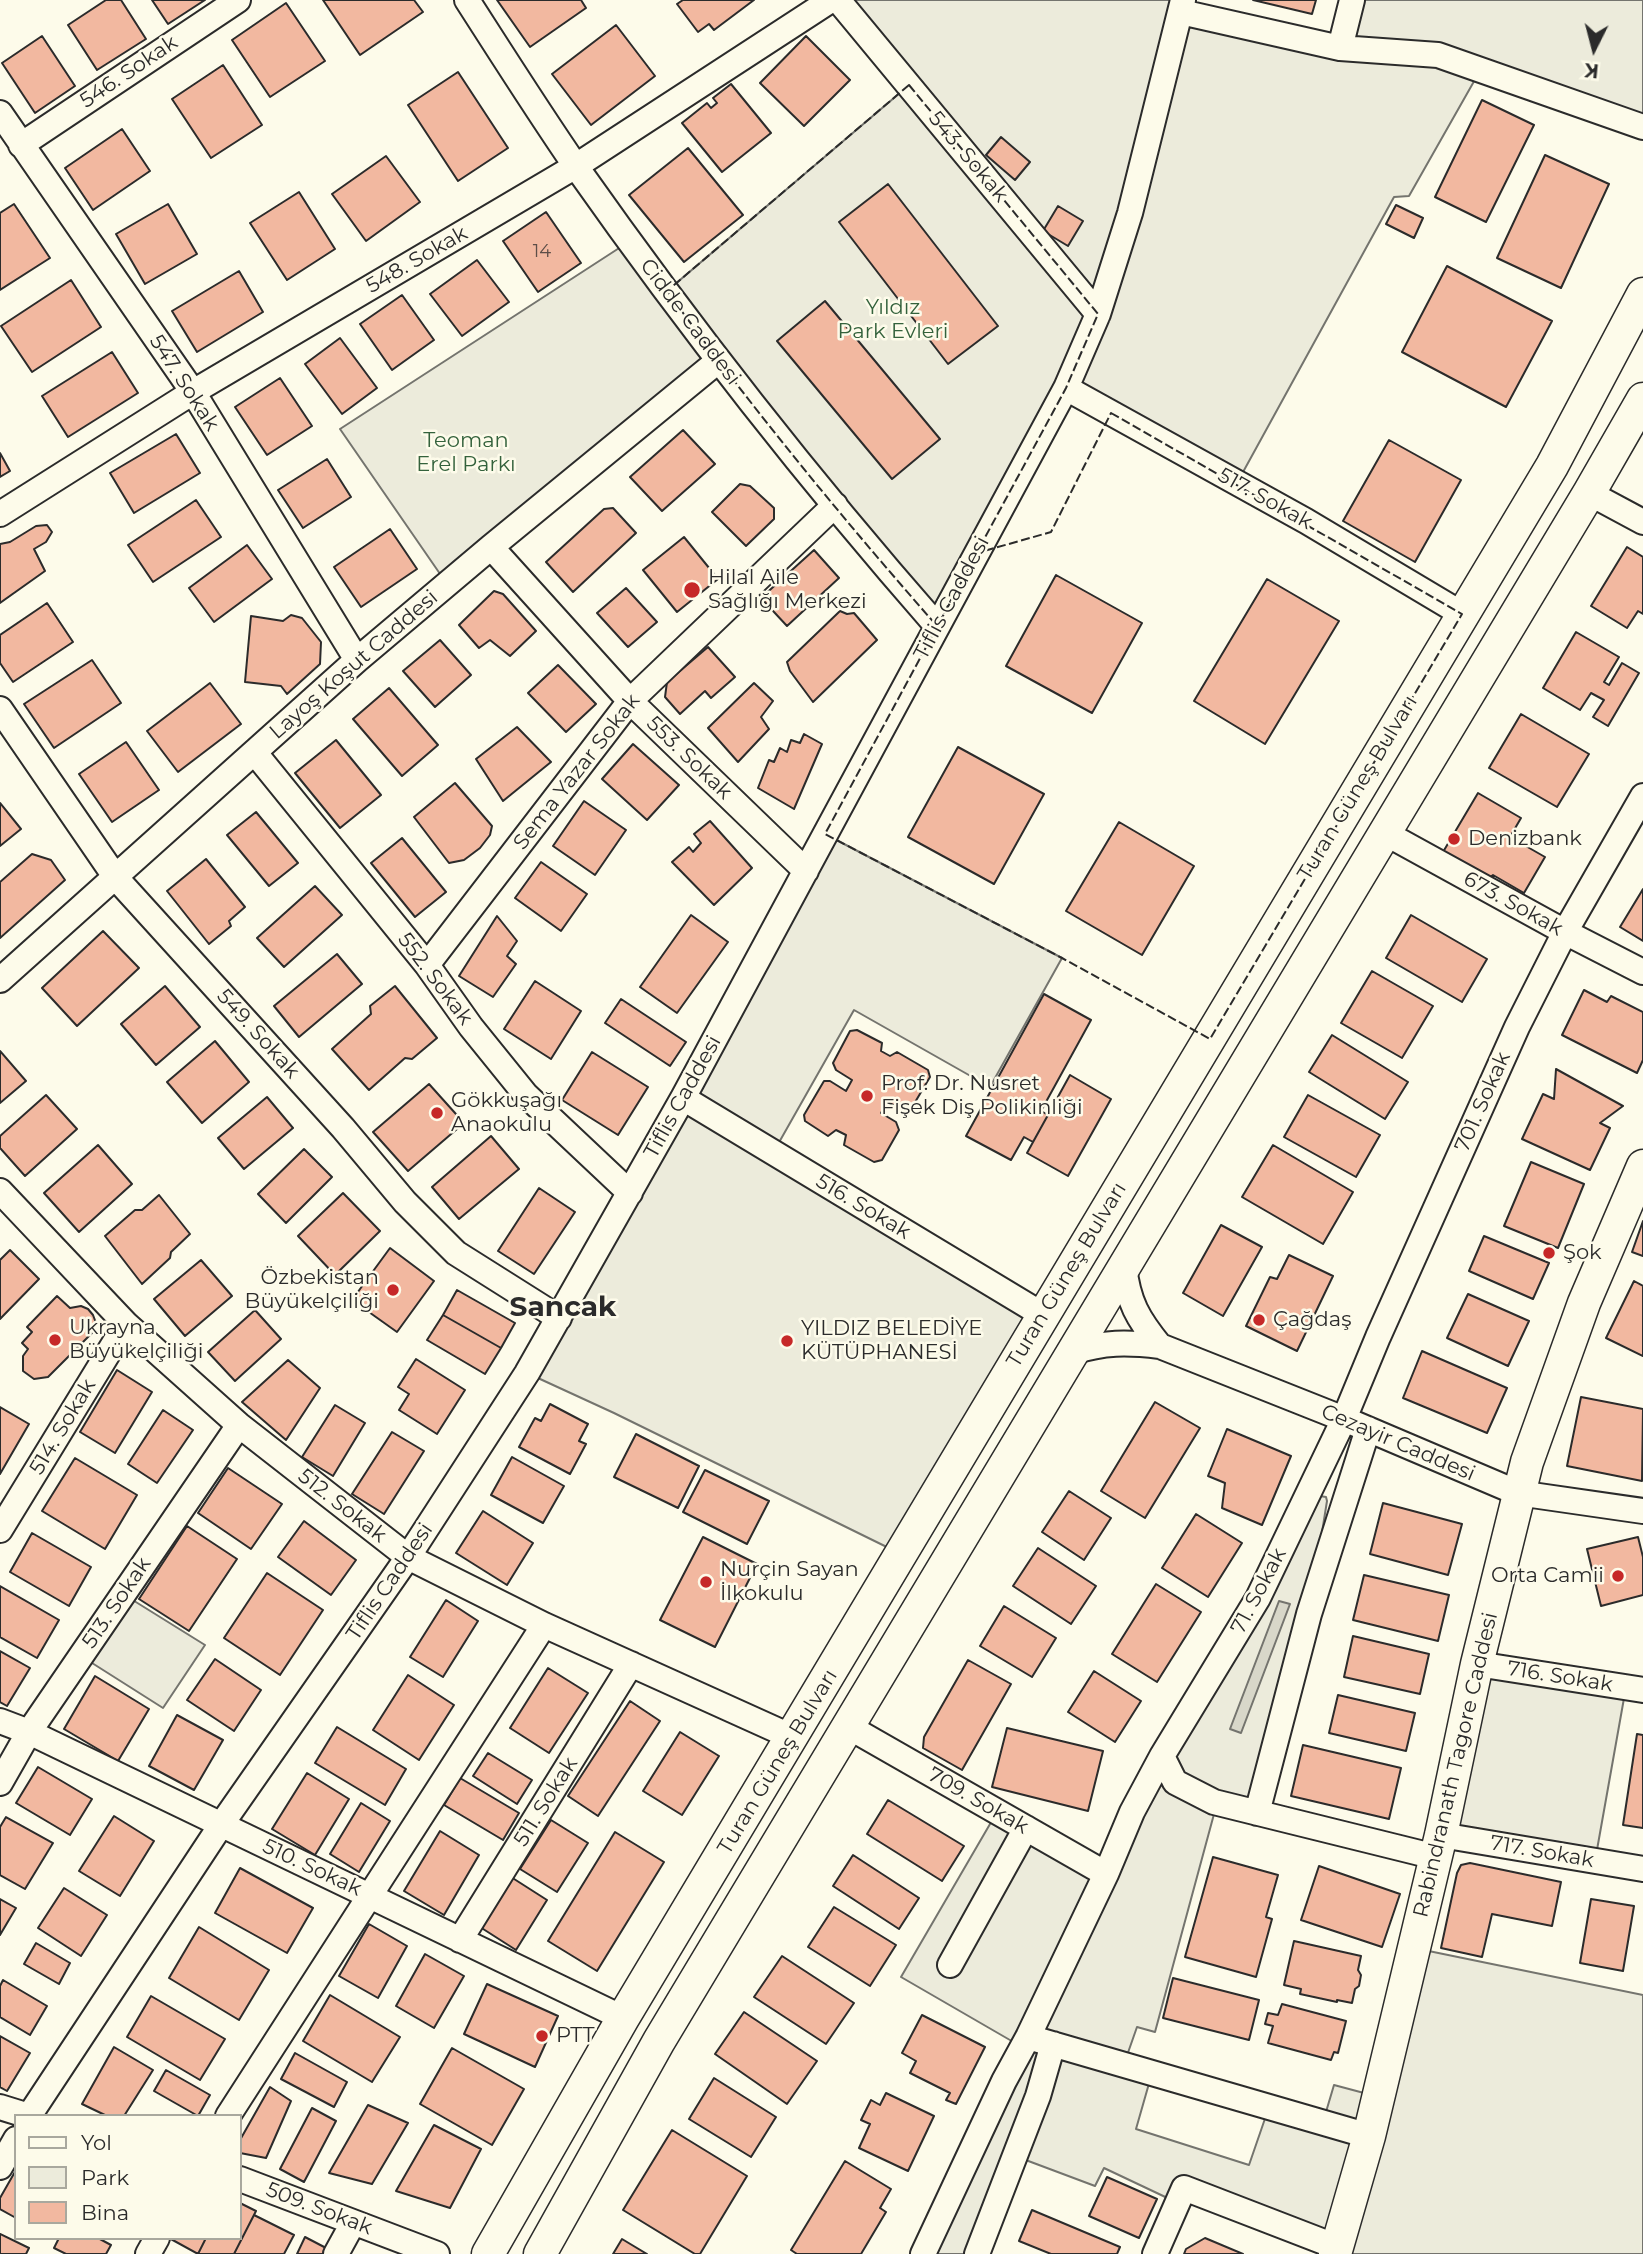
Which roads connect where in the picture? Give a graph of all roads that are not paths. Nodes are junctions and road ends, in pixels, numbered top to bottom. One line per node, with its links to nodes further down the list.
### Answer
1 (238, 0): 10 (street, 546. Sokak)
2 (467, 0): 11 (street, Cidde Caddesi)
3 (831, 0): 11 (street, 548. Sokak)
4 (838, 0): 13 (street, 543. Sokak)
5 (1352, 0): 7 (street)
6 (1182, 6): 7 (street); 13 (street, Tiflis Caddesi)
7 (1340, 48): 9 (street)
8 (0, 113): 10 (street, 547. Sokak)
9 (1643, 127)
10 (21, 145): 16 (street, 547. Sokak)
11 (576, 166): 14 (street, Cidde Caddesi); 16 (street, 548. Sokak)
12 (1643, 294): 23 (main road, Turan Güneş Bulvarı)
13 (1098, 314): 15 (street, Tiflis Caddesi)
14 (718, 361): 19 (street, Cidde Caddesi); 22 (street, Layoş Koşut Caddesi)
15 (1066, 388): 23 (street, 517. Sokak); 24 (street, Tiflis Caddesi)
16 (193, 392): 20 (street, 548. Sokak); 25 (street, 547. Sokak)
17 (1643, 399): 18 (main road, Turan Güneş Bulvarı)
18 (1589, 494): 21 (street); 30 (main road, Turan Güneş Bulvarı)
19 (835, 505): 24 (street, Cidde Caddesi); 26 (street, Sema Yazar Sokak)
20 (0, 513)
21 (1643, 522)
22 (491, 547): 25 (street, Layoş Koşut Caddesi); 26 (street, 553. Sokak)
23 (1462, 614): 42 (main road, Turan Güneş Bulvarı)
24 (937, 626): 31 (street, Tiflis Caddesi)
25 (357, 660): 28 (street, Layoş Koşut Caddesi)
26 (630, 701): 31 (street, 553. Sokak); 34 (street, Sema Yazar Sokak)
27 (0, 709): 32 (street, 549. Sokak)
28 (255, 753): 32 (street, Layoş Koşut Caddesi); 34 (street, 552. Sokak)
29 (1643, 796): 33 (street, 701. Sokak)
30 (1385, 833): 33 (street, 673. Sokak); 41 (main road, Turan Güneş Bulvarı)
31 (806, 871): 37 (street, Tiflis Caddesi)
32 (116, 878): 36 (street, Layoş Koşut Caddesi); 43 (street, 549. Sokak)
33 (1565, 932): 35 (street, 673. Sokak); 47 (street, 701. Sokak)
34 (427, 965): 40 (street, 552. Sokak)
35 (1643, 972)
36 (0, 980)
37 (683, 1098): 40 (street, Tiflis Caddesi); 42 (street, 516. Sokak)
38 (1643, 1166): 50 (main road, Rabindranath Tagore Caddesi)
39 (0, 1191): 44 (street, 512. Sokak)
40 (630, 1193): 43 (street, Tiflis Caddesi)
41 (1124, 1266): 45 (street); 46 (main road, Turan Güneş Bulvarı)
42 (1043, 1315): 61 (main road, Turan Güneş Bulvarı)
43 (559, 1318): 53 (street, Tiflis Caddesi)
44 (125, 1324): 48 (street, 512. Sokak); 52 (street, 514. Sokak)
45 (1160, 1346): 46 (street, Cezayir Caddesi); 47 (street, Cezayir Caddesi)
46 (1072, 1352): 59 (main road, Turan Güneş Bulvarı)
47 (1344, 1419): 49 (street, Cezayir Caddesi); 62 (street, 71. Sokak)
48 (239, 1425): 53 (street, 512. Sokak); 60 (street, 513. Sokak)
49 (1368, 1429): 50 (street, Cezayir Caddesi); 64 (street)
50 (1518, 1493): 51 (street, Cezayir Caddesi); 56 (main road, Rabindranath Tagore Caddesi)
51 (1643, 1511)
52 (3, 1519)
53 (408, 1557): 54 (street, 512. Sokak); 65 (street, Tiflis Caddesi)
54 (544, 1625): 55 (street, 512. Sokak); 70 (street)
55 (631, 1664): 61 (street, 512. Sokak); 71 (street, 511. Sokak)
56 (1477, 1664): 57 (street, 716. Sokak); 67 (main road, Rabindranath Tagore Caddesi)
57 (1643, 1690)
58 (0, 1721): 60 (street, 510. Sokak)
59 (849, 1727): 66 (street, 709. Sokak); 91 (main road, Turan Güneş Bulvarı)
60 (29, 1732): 63 (street, 513. Sokak); 65 (street, 510. Sokak)
61 (792, 1737): 73 (main road, Turan Güneş Bulvarı)
62 (1162, 1756): 64 (street, 717. Sokak); 69 (street, 71. Sokak)
63 (0, 1783)
64 (1257, 1813): 67 (street, 717. Sokak)
65 (221, 1825): 70 (street, 510. Sokak); 78 (street, Tiflis Caddesi)
66 (1026, 1828): 69 (street, 709. Sokak); 72 (street)
67 (1439, 1846): 68 (street, 717. Sokak); 80 (main road, Rabindranath Tagore Caddesi)
68 (1643, 1870)
69 (1106, 1874): 74 (street, 71. Sokak)
70 (368, 1895): 71 (street, 510. Sokak); 79 (street)
71 (460, 1940): 73 (street, 510. Sokak)
72 (950, 1965)
73 (623, 2018): 90 (main road, Turan Güneş Bulvarı)
74 (1028, 2037): 75 (street); 81 (street, 71. Sokak)
75 (1053, 2044): 80 (street); 83 (street)
76 (0, 2107): 77 (street)
77 (23, 2114)
78 (30, 2114)
79 (229, 2114)
80 (1370, 2136): 87 (main road, Rabindranath Tagore Caddesi)
81 (977, 2138): 83 (street); 92 (street, 71. Sokak)
82 (14, 2142): 84 (street)
83 (1015, 2155): 93 (street)
84 (0, 2167)
85 (242, 2180): 86 (street, 509. Sokak)
86 (353, 2223): 88 (street); 89 (street, 509. Sokak)
87 (1336, 2250): 94 (street)
88 (336, 2254)
89 (437, 2254)
90 (488, 2254)
91 (540, 2254)
92 (923, 2254)
93 (977, 2254)
94 (1155, 2254)

